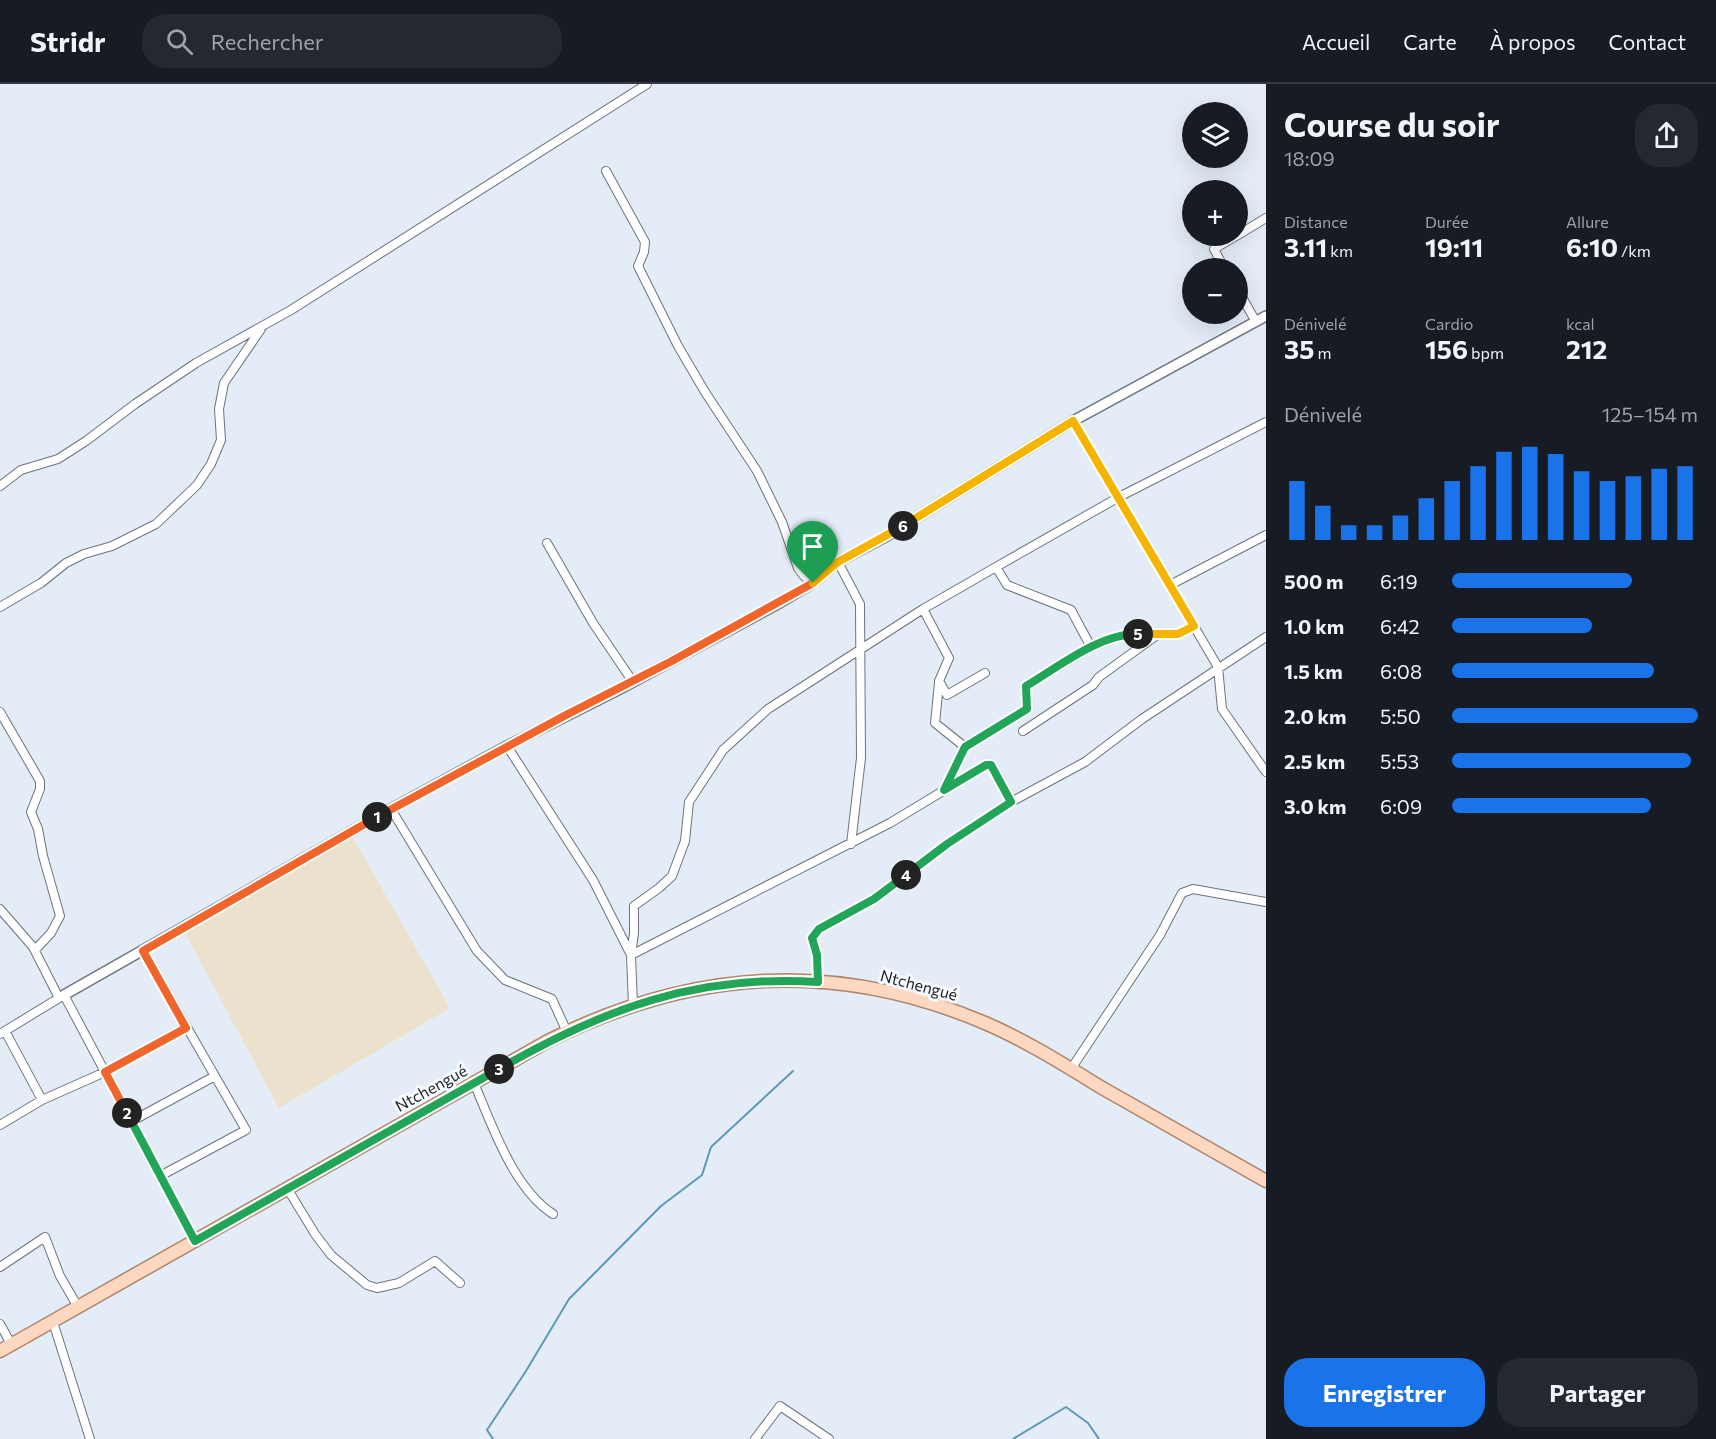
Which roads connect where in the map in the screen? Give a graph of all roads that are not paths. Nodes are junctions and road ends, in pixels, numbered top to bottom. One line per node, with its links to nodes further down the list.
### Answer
1 (647, 84): 10 (street)
2 (606, 171): 19 (street)
3 (1266, 218): 4 (street)
4 (1248, 229)
5 (1219, 246): 6 (street)
6 (1219, 258)
7 (1248, 308): 9 (street)
8 (1266, 316): 9 (street)
9 (1256, 322): 11 (street)
10 (263, 326): 13 (street); 21 (street)
11 (1073, 421): 14 (street); 17 (street)
12 (1266, 422): 14 (street)
13 (0, 486)
14 (1119, 497): 18 (street); 20 (street)
15 (1266, 535): 20 (street)
16 (548, 543): 31 (street)
17 (838, 562): 19 (street); 27 (street)
18 (996, 567): 22 (street); 26 (street)
19 (813, 583): 31 (street)
20 (1170, 585): 23 (street)
21 (0, 607)
22 (923, 609): 27 (street); 30 (street)
23 (1194, 626): 24 (street); 28 (street)
24 (1157, 635): 26 (street); 33 (street)
25 (1266, 637): 28 (street)
26 (1092, 647): 35 (street)
27 (861, 651): 40 (street); 45 (street)
28 (1218, 667): 36 (street); 38 (street)
29 (985, 673): 30 (street)
30 (939, 681): 35 (street)
31 (633, 682): 34 (street)
32 (0, 712): 43 (street)
33 (1023, 731)
34 (507, 746): 39 (street); 45 (street)
35 (965, 747): 37 (street)
36 (1266, 772)
37 (944, 790): 38 (street); 40 (street)
38 (1011, 802): 46 (street)
39 (391, 809): 44 (street); 51 (street)
40 (851, 844): 45 (street)
41 (1266, 902): 52 (street)
42 (0, 909): 43 (street)
43 (35, 950): 47 (street)
44 (143, 951): 47 (street); 49 (street)
45 (631, 955): 48 (street)
46 (818, 982): 48 (main road, Ntchengué); 52 (main road, Ntchengué)
47 (62, 997): 50 (street); 53 (street)
48 (633, 1005): 51 (main road, Ntchengué)
49 (186, 1028): 53 (street); 54 (street)
50 (2, 1032): 56 (street)
51 (567, 1032): 55 (main road, Ntchengué)
52 (1071, 1069): 60 (main road, Ntchengué)
53 (105, 1072): 56 (street); 57 (street)
54 (215, 1076): 57 (street); 59 (street)
55 (474, 1083): 61 (main road, Ntchengué); 62 (street)
56 (42, 1100): 58 (street)
57 (132, 1121): 59 (street)
58 (0, 1125)
59 (160, 1176): 63 (street)
60 (1266, 1181)
61 (287, 1188): 63 (main road, Ntchengué); 65 (street)
62 (553, 1214)
63 (195, 1241): 66 (main road, Ntchengué)
64 (0, 1267): 66 (street)
65 (460, 1283)
66 (78, 1307): 67 (main road, Ntchengué)
67 (53, 1322): 69 (main road, Ntchengué); 70 (street)
68 (0, 1324): 69 (street)
69 (6, 1348)
70 (90, 1439)
71 (755, 1439): 72 (street)
72 (829, 1439)

